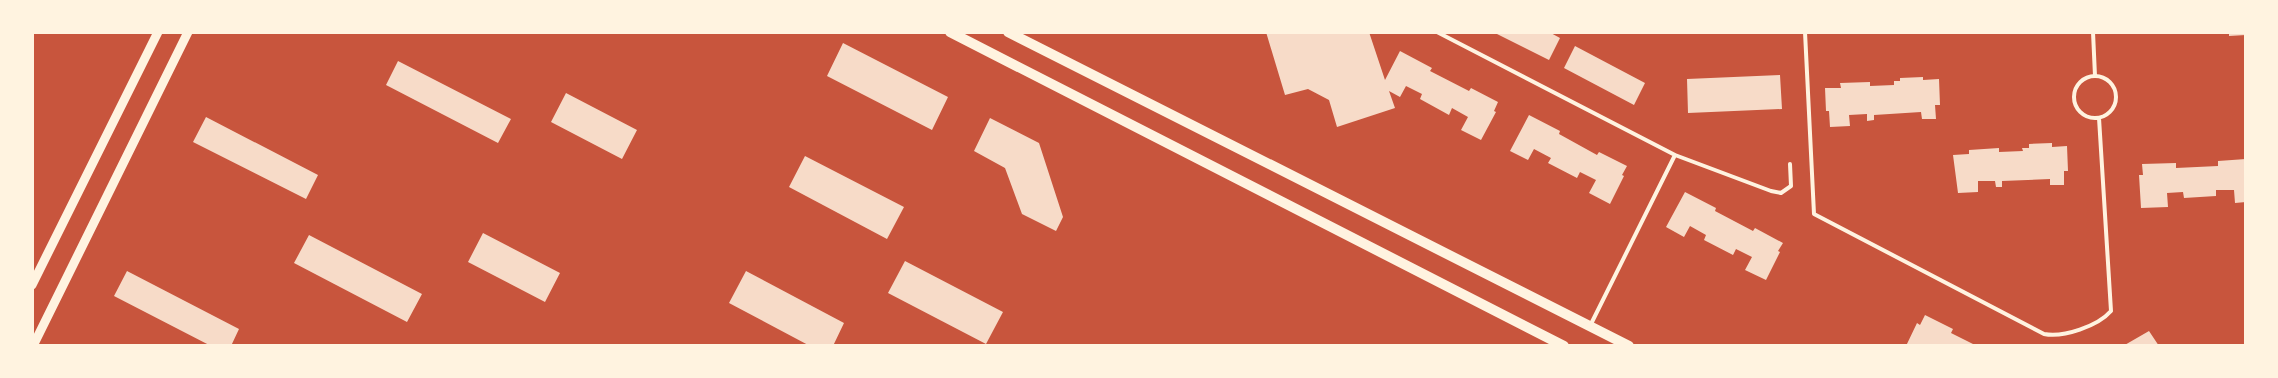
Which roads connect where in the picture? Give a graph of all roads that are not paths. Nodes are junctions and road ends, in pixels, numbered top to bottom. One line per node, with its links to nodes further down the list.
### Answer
1 (158, 32): 12 (street)
2 (188, 32): 14 (street)
3 (950, 32): 15 (main road)
4 (1008, 32): 13 (main road)
5 (1437, 32): 10 (lane)
6 (1804, 32): 9 (lane)
7 (2093, 32): 8 (lane)
8 (2095, 76): 9 (lane); 9 (lane)
9 (2099, 118)
10 (1676, 155): 11 (lane); 13 (lane)
11 (1790, 164)
12 (32, 285)
13 (1590, 326): 16 (main road)
14 (33, 346)
15 (1564, 346)
16 (1629, 346)

